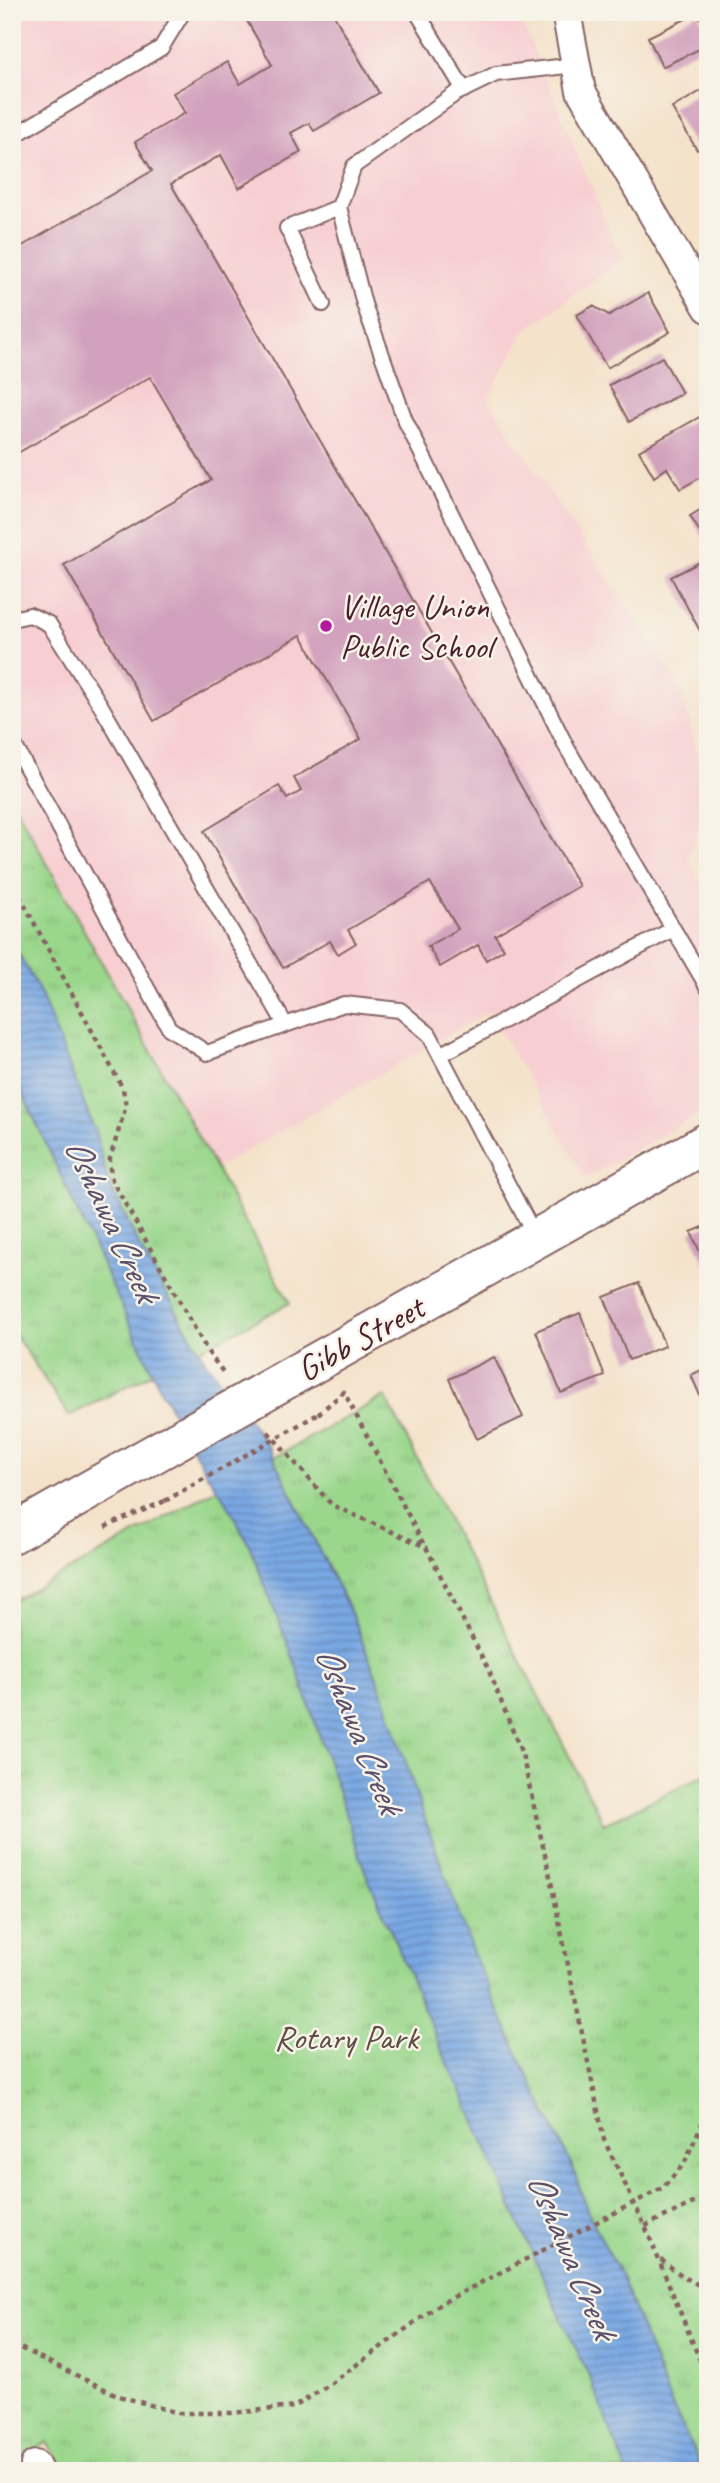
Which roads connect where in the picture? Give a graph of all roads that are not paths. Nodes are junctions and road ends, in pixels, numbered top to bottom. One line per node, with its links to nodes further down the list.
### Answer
1 (183, 12): 6 (lane)
2 (417, 12): 5 (lane)
3 (566, 12): 4 (street)
4 (576, 65): 5 (lane); 9 (street)
5 (464, 90): 7 (lane)
6 (12, 136)
7 (339, 207): 8 (lane); 12 (lane)
8 (323, 304)
9 (708, 308)
10 (12, 620): 14 (lane)
11 (12, 741): 14 (lane)
12 (673, 929): 13 (lane); 15 (lane)
13 (708, 988)
14 (285, 1024): 15 (lane)
15 (440, 1055): 17 (lane)
16 (708, 1142): 17 (main road, Gibb Street)
17 (536, 1238): 18 (main road, Gibb Street, bridge)
18 (12, 1534)

